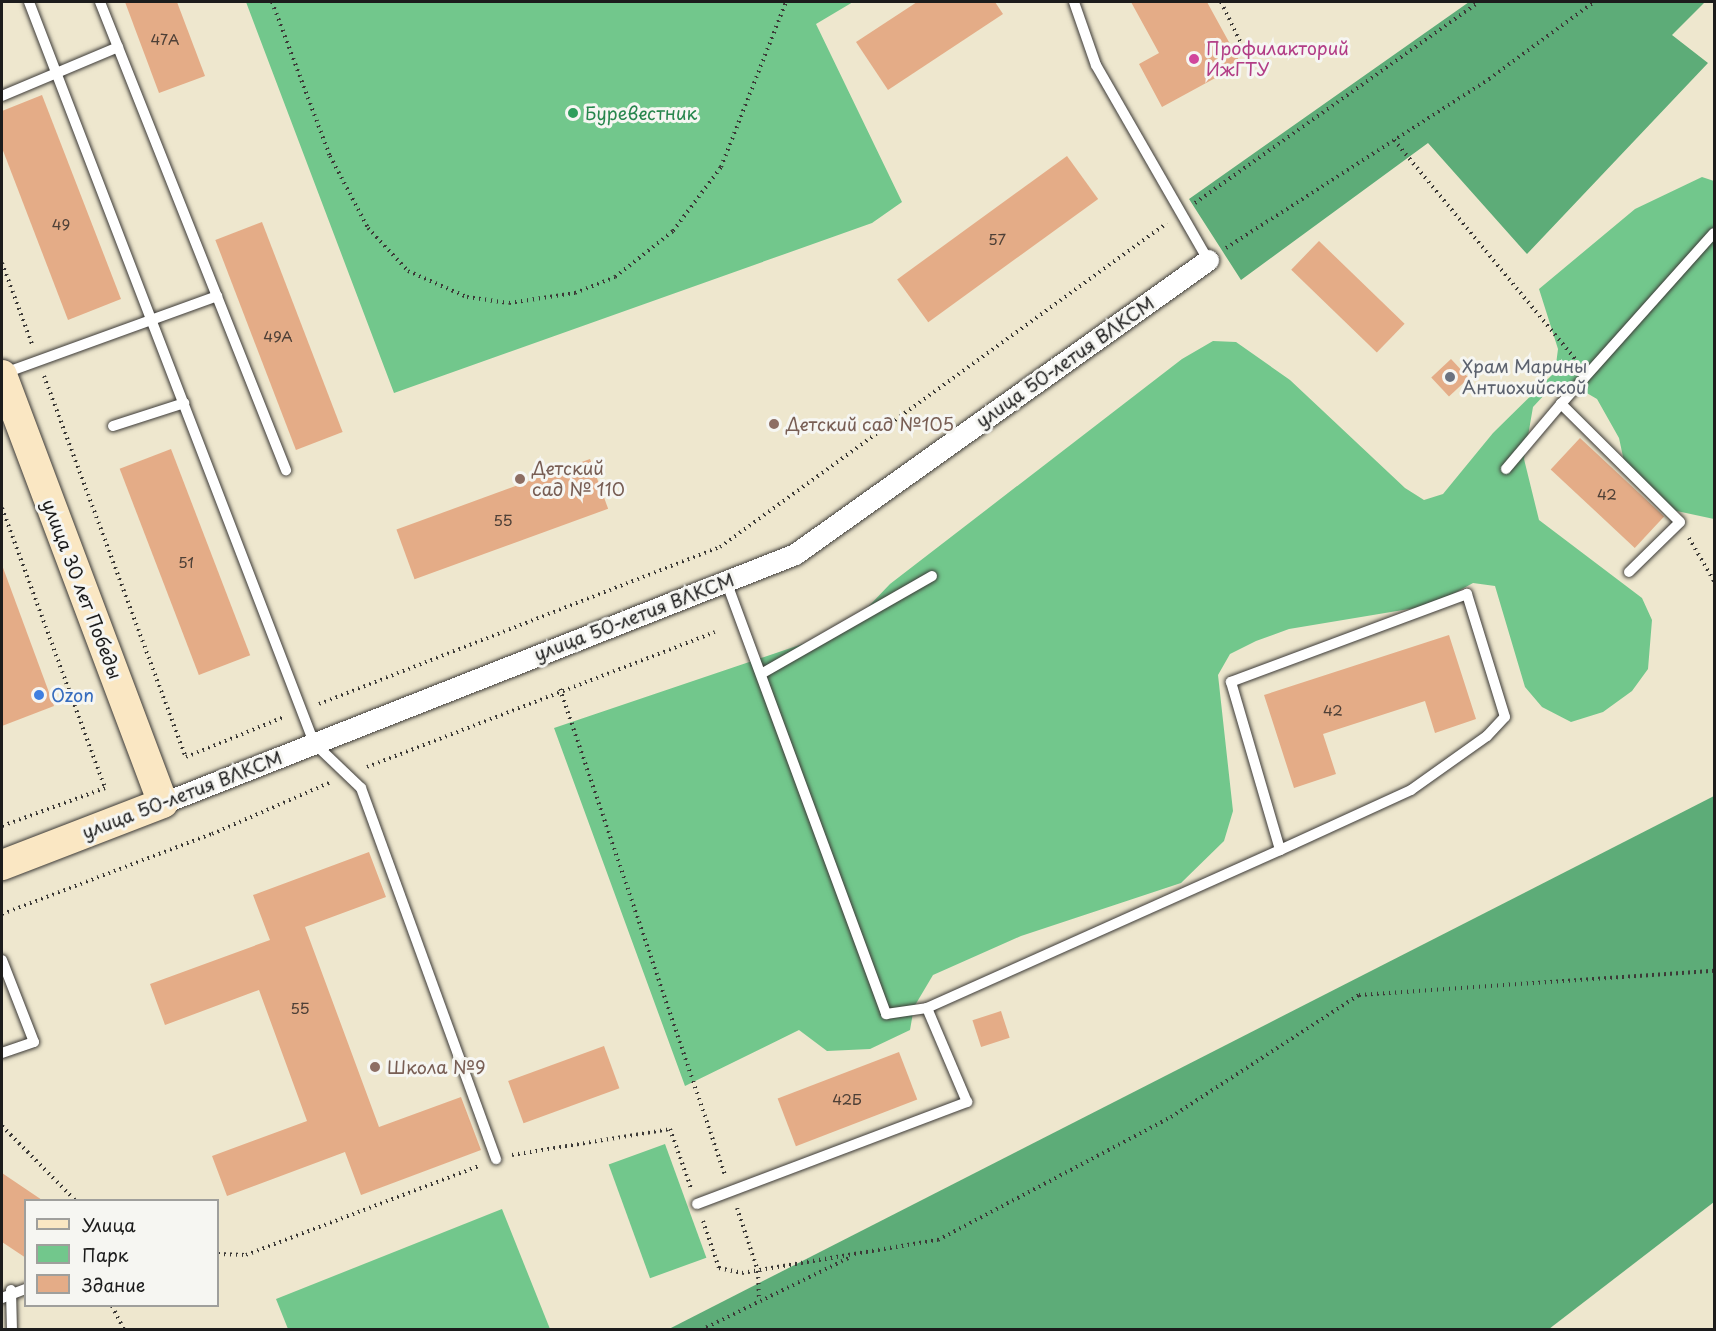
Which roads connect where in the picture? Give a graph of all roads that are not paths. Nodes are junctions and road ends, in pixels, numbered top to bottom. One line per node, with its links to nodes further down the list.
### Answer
1 (29, 2): 5 (lane)
2 (100, 2): 4 (lane)
3 (1074, 2): 8 (lane)
4 (118, 47): 5 (lane); 9 (lane)
5 (57, 74): 6 (lane); 10 (lane)
6 (2, 96)
7 (1714, 233): 13 (lane)
8 (1208, 260): 19 (street, улица 50-летия ВЛКСМ)
9 (217, 296): 10 (lane); 16 (lane)
10 (152, 320): 11 (lane); 12 (lane)
11 (2, 374): 22 (main road, улица 30 лет Победы)
12 (184, 403): 14 (lane); 21 (lane)
13 (1561, 404): 15 (lane); 17 (lane)
14 (113, 426)
15 (1506, 469)
16 (286, 470)
17 (1629, 572)
18 (932, 576): 20 (lane)
19 (726, 581): 20 (lane); 21 (street, улица 50-летия ВЛКСМ)
20 (761, 674): 26 (lane)
21 (314, 743): 22 (street, улица 50-летия ВЛКСМ); 28 (lane)
22 (163, 803): 24 (main road, улица 50-летия ВЛКСМ)
23 (1280, 850): 23 (lane); 26 (lane)
24 (2, 865)
25 (2, 960): 27 (lane)
26 (927, 1008): 29 (lane)
27 (2, 1053)
28 (496, 1159)
29 (697, 1204)
30 (6, 1287): 31 (lane); 32 (lane); 33 (lane)
31 (24, 1289)
32 (2, 1298)
33 (12, 1329)

